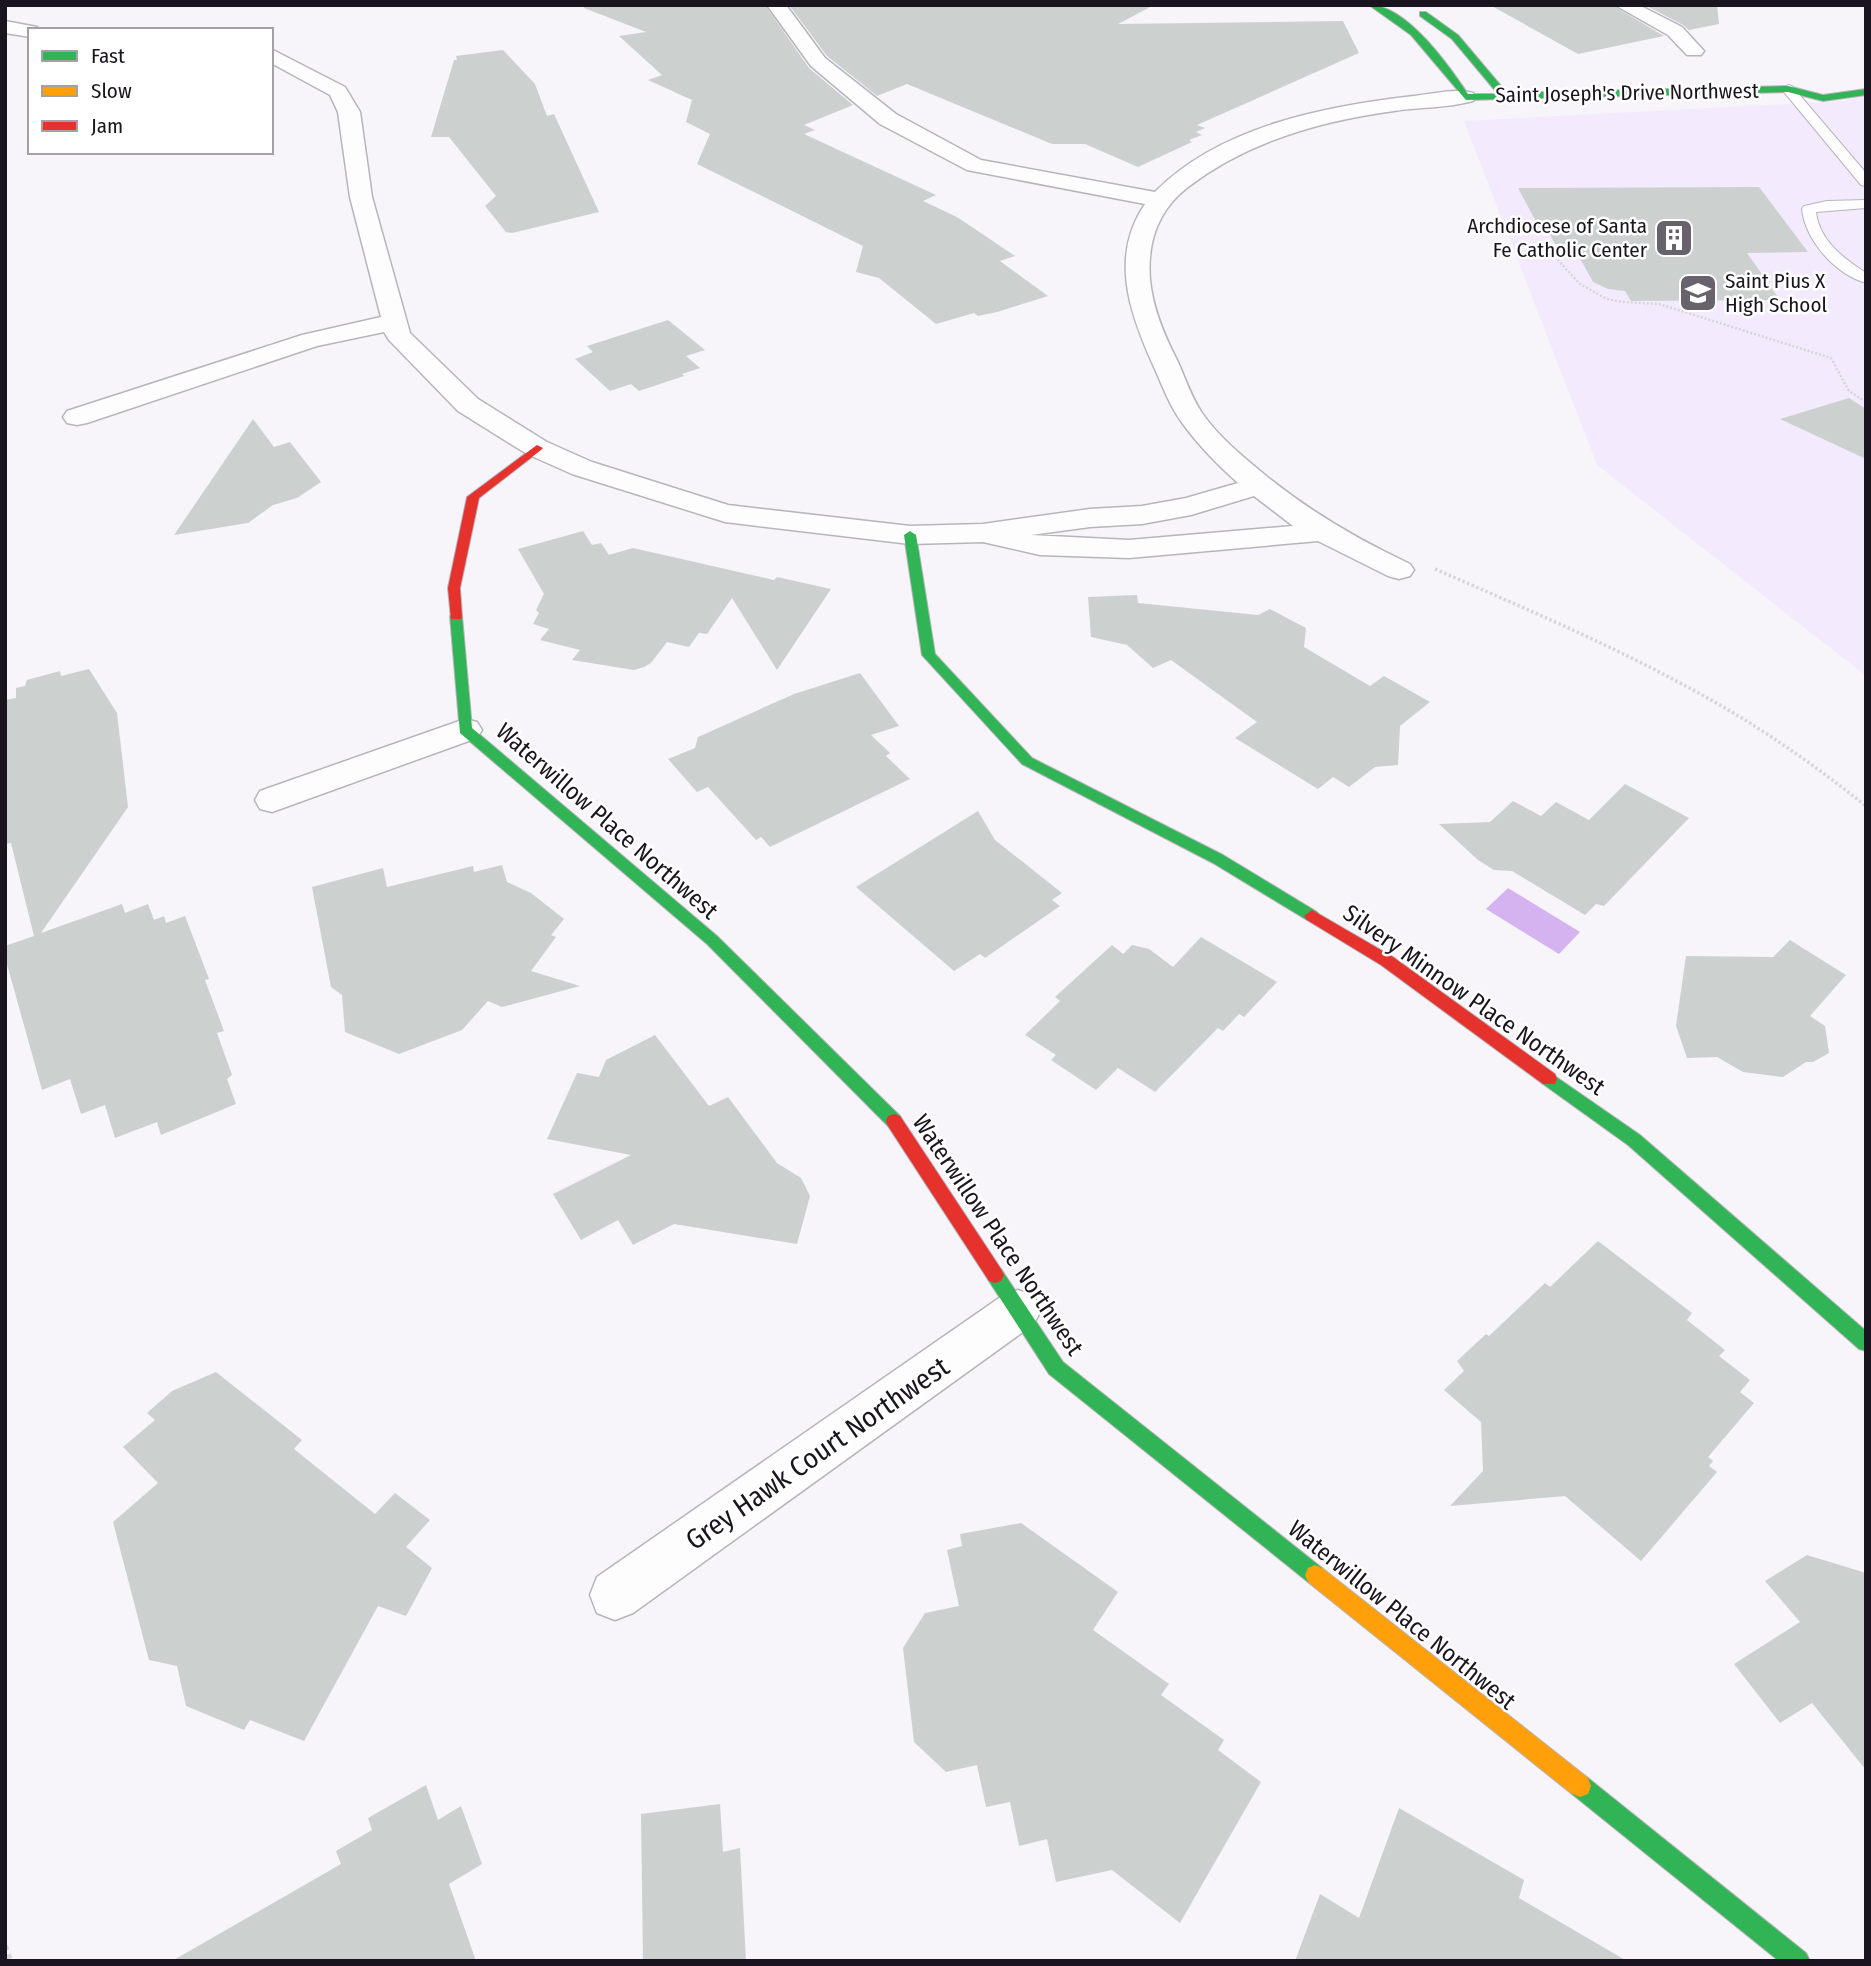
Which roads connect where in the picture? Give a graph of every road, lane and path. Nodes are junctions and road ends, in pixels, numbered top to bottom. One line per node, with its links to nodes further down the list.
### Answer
1 (776, 5): 14 (street)
2 (1373, 5): 12 (street)
3 (1407, 5): 13 (street)
4 (1624, 5): 7 (street)
5 (5, 27): 6 (street)
6 (28, 31)
7 (1694, 51)
8 (273, 57): 23 (street)
9 (1800, 77): 10 (street, Saint Joseph's Drive Northwest)
10 (1788, 89): 11 (street, Saint Joseph's Drive Northwest); 13 (street, Saint Joseph's Drive Northwest); 15 (lane)
11 (1866, 92)
12 (1466, 97): 13 (street, Saint Joseph's Drive Northwest); 16 (street)
13 (1505, 97)
14 (975, 165): 16 (street); 17 (street)
15 (1866, 182)
16 (1160, 200): 20 (street)
17 (1043, 201)
18 (1866, 204): 22 (lane)
19 (1120, 218): 20 (street)
20 (1145, 224): 27 (street)
21 (1545, 245): 24 (path)
22 (1866, 278)
23 (395, 322): 25 (street); 26 (street)
24 (1866, 402)
25 (77, 418)
26 (537, 448): 30 (street); 33 (street, Waterwillow Place Northwest)
27 (1260, 485): 28 (street); 29 (street)
28 (1322, 532): 29 (street); 32 (street)
29 (983, 533): 30 (street)
30 (910, 535): 37 (street, Silvery Minnow Place Northwest)
31 (1433, 568): 35 (path)
32 (1399, 570)
33 (465, 730): 34 (street); 36 (street, Waterwillow Place Northwest)
34 (272, 800)
35 (1866, 806)
36 (1018, 1310): 38 (street, Grey Hawk Court Northwest); 41 (street, Waterwillow Place Northwest)
37 (1866, 1343)
38 (615, 1595)
39 (5, 1946): 40 (path)
40 (10, 1961)
41 (1798, 1961)

